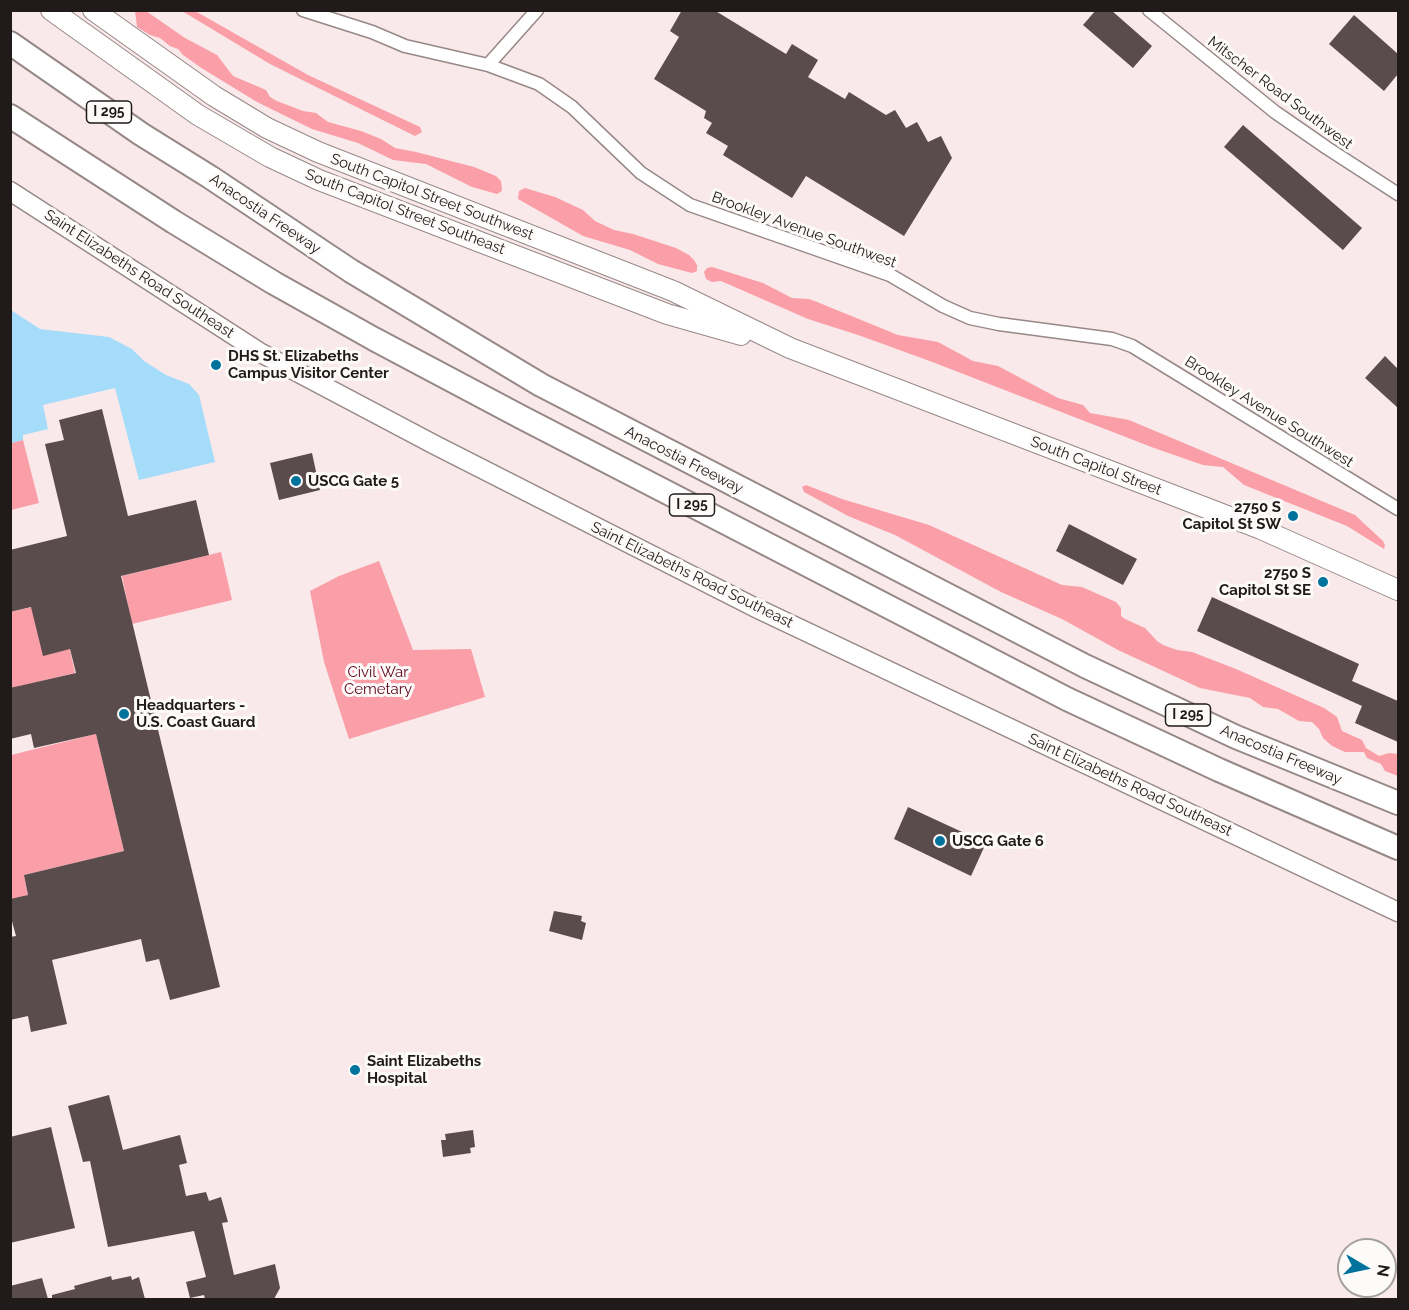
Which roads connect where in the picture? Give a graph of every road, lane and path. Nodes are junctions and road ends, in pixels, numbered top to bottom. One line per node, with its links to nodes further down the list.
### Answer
1 (51, 10): 13 (main road, South Capitol Street Southeast)
2 (93, 10): 13 (main road, South Capitol Street Southwest)
3 (303, 10): 8 (street, Brookley Avenue Southwest)
4 (537, 10): 8 (street)
5 (1149, 10): 12 (street, Mitscher Road Southwest)
6 (10, 29): 10 (highway)
7 (10, 44): 10 (highway, Anacostia Freeway / I 295)
8 (488, 65): 14 (street, Brookley Avenue Southwest)
9 (10, 116): 17 (highway, I 295)
10 (210, 177): 16 (highway, Anacostia Freeway / I 295)
11 (10, 191): 18 (main road, Saint Elizabeths Road Southeast)
12 (1398, 194)
13 (790, 348): 15 (main road, South Capitol Street)
14 (1398, 509)
15 (1398, 590)
16 (1398, 803)
17 (1398, 848)
18 (1398, 912)

